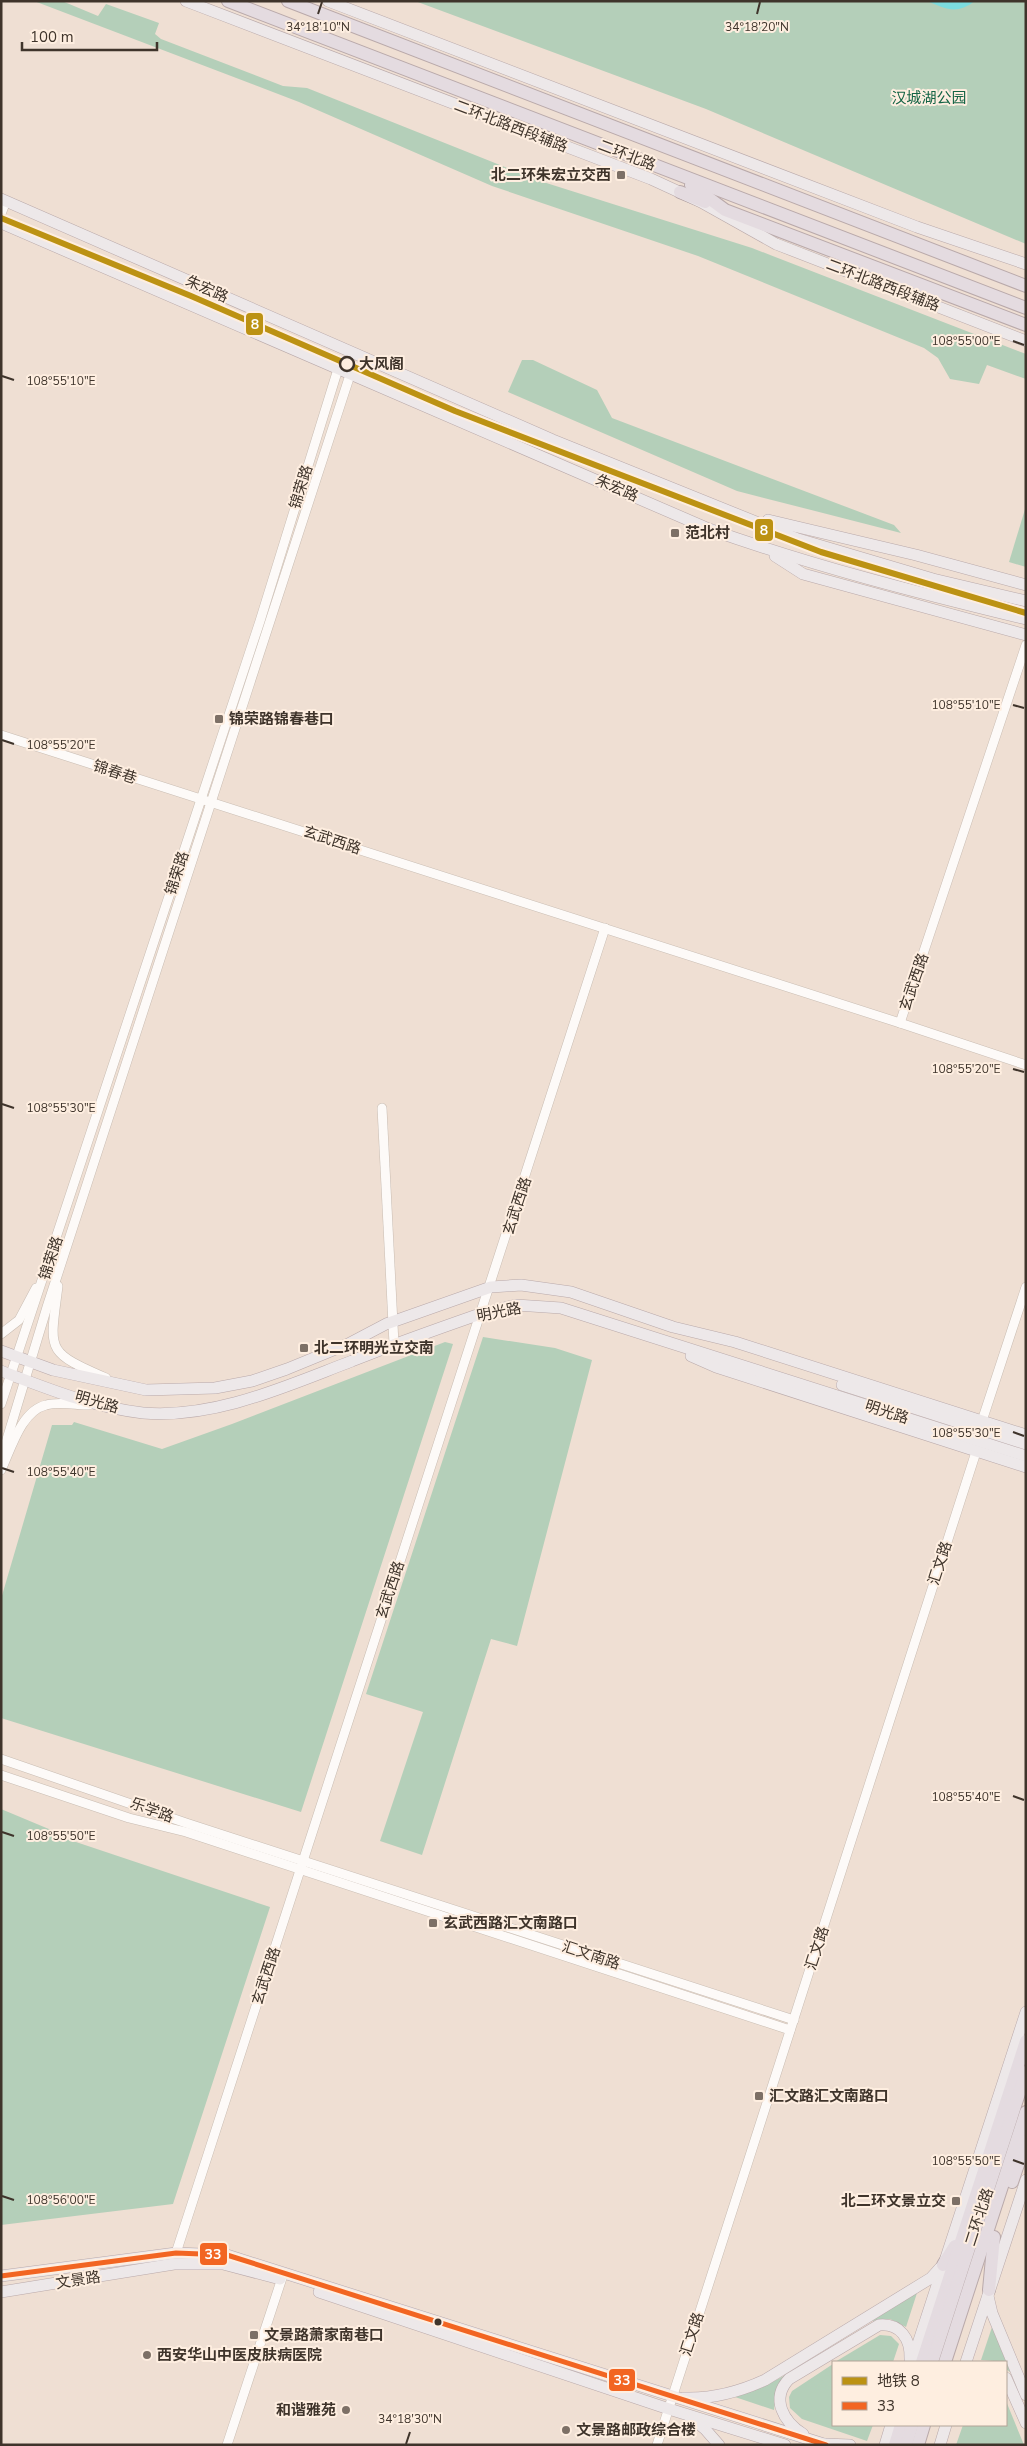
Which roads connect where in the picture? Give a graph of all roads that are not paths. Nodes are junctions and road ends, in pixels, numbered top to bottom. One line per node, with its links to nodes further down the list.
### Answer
1 (186, 1): 6 (main road, 二环北路西段辅路)
2 (228, 1): 5 (highway, 二环北路)
3 (288, 1): 13 (highway, 二环北路)
4 (328, 1): 12 (main road)
5 (681, 177): 8 (highway); 14 (highway, 二环北路)
6 (680, 192): 8 (highway); 11 (main road, 二环北路西段辅路)
7 (4, 200): 9 (street); 19 (main road, 朱宏路)
8 (724, 210): 11 (main road); 15 (highway)
9 (1, 214)
10 (1, 223): 17 (main road, 朱宏路)
11 (760, 235): 16 (main road, 二环北路西段辅路)
12 (1026, 264)
13 (1026, 286)
14 (1026, 308)
15 (1026, 325)
16 (1026, 341)
17 (338, 369): 18 (main road, 朱宏路); 27 (street, 锦荣路)
18 (350, 375): 20 (main road, 朱宏路); 28 (street, 锦荣路)
19 (746, 516): 21 (main road, 朱宏路); 22 (main road, 朱宏路)
20 (760, 547): 23 (main road, 朱宏路); 24 (main road)
21 (1026, 585)
22 (1026, 601)
23 (1026, 619)
24 (1026, 635)
25 (1026, 646): 30 (street, 玄武西路)
26 (1, 735): 27 (street, 锦春巷)
27 (201, 799): 28 (street, 玄武西路); 33 (street, 锦荣路)
28 (212, 802): 29 (street, 玄武西路); 34 (street, 锦荣路)
29 (605, 928): 30 (street, 玄武西路); 35 (street, 玄武西路)
30 (900, 1023): 31 (street)
31 (1026, 1065)
32 (382, 1108): 38 (street)
33 (51, 1256): 40 (street); 44 (street, 锦荣路)
34 (61, 1265): 45 (street, 锦荣路); 48 (street)
35 (490, 1287): 37 (street, 玄武西路); 38 (main road, 明光路); 39 (main road, 明光路)
36 (1026, 1287): 51 (street)
37 (480, 1314): 41 (main road, 明光路); 42 (main road, 明光路); 61 (street, 玄武西路)
38 (392, 1322): 42 (street); 48 (main road, 明光路)
39 (673, 1327): 51 (main road, 明光路); 53 (main road, 明光路)
40 (1, 1334)
41 (658, 1340): 54 (main road); 55 (main road, 明光路)
42 (394, 1344): 50 (main road, 明光路)
43 (1, 1351): 44 (main road, 明光路)
44 (17, 1359): 45 (main road, 明光路); 46 (street, 锦荣路)
45 (30, 1363): 47 (street, 锦荣路); 48 (main road, 明光路)
46 (6, 1372): 47 (main road, 明光路); 49 (street, 锦荣路)
47 (25, 1379): 50 (main road, 明光路); 56 (street, 锦荣路)
48 (123, 1385)
49 (1, 1404)
50 (104, 1406): 58 (street)
51 (982, 1421): 52 (main road, 明光路)
52 (1026, 1435)
53 (1026, 1444)
54 (976, 1452): 57 (main road); 64 (street, 汇文路)
55 (1026, 1456)
56 (1, 1459)
57 (1026, 1468)
58 (1, 1470)
59 (1, 1759): 61 (street, 乐学路)
60 (1, 1775): 62 (street, 乐学路)
61 (303, 1860): 62 (street, 玄武西路); 64 (street, 汇文南路)
62 (300, 1870): 65 (street, 汇文南路); 73 (street, 玄武西路)
63 (1026, 2012): 74 (main road)
64 (794, 2020): 65 (street, 汇文路)
65 (790, 2030): 88 (street, 汇文路)
66 (1026, 2042): 71 (highway)
67 (1026, 2072): 82 (highway, 二环北路)
68 (1026, 2112): 83 (highway, 二环北路)
69 (1026, 2141): 72 (highway)
70 (1026, 2180): 77 (main road)
71 (965, 2231): 74 (highway); 81 (highway)
72 (994, 2237): 77 (highway); 84 (highway)
73 (176, 2253): 75 (main road, 文景路); 76 (main road, 文景路)
74 (943, 2265): 79 (main road); 88 (main road)
75 (1, 2276)
76 (283, 2276): 78 (main road, 文景路); 88 (main road, 文景路); 89 (main road, 文景路); 99 (street)
77 (989, 2290): 85 (main road); 87 (main road)
78 (1, 2292)
79 (911, 2361)
80 (911, 2361): 98 (main road)
81 (922, 2361)
82 (932, 2361)
83 (945, 2361)
84 (953, 2361)
85 (966, 2361)
86 (1007, 2380): 91 (main road)
87 (1026, 2395)
88 (674, 2397): 89 (street, 汇文路); 98 (main road, 文景路)
89 (669, 2409): 90 (main road, 文景路); 100 (street, 汇文路)
90 (685, 2413): 101 (main road); 102 (main road, 文景路)
91 (1026, 2423)
92 (891, 2426): 104 (main road)
93 (902, 2426): 105 (highway)
94 (912, 2426): 106 (highway)
95 (924, 2426): 107 (highway)
96 (933, 2426): 108 (highway)
97 (946, 2426): 109 (main road)
98 (824, 2444): 103 (main road)
99 (227, 2445)
100 (657, 2445)
101 (719, 2445)
102 (785, 2445)
103 (850, 2445)
104 (885, 2445)
105 (895, 2445)
106 (906, 2445)
107 (918, 2445)
108 (926, 2445)
109 (940, 2445)

